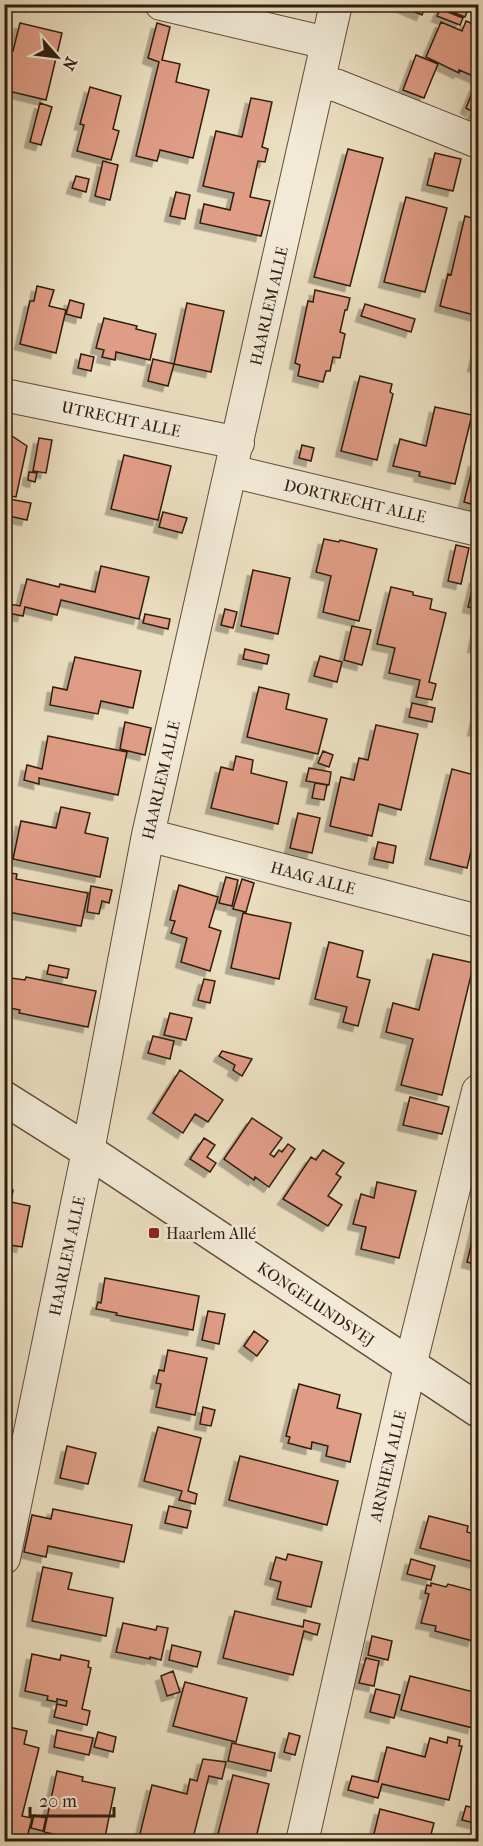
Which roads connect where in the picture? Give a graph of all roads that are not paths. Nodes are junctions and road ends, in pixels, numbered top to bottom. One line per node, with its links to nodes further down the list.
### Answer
1 (161, 4): 3 (street)
2 (336, 4): 3 (street, HAARLEM ALLE)
3 (327, 43): 4 (street, HAARLEM ALLE)
4 (319, 81): 5 (street); 7 (street, HAARLEM ALLE)
5 (478, 142)
6 (4, 395): 7 (street, UTRECHT ALLE)
7 (234, 457): 8 (street, DORTRECHT ALLE); 9 (street, HAARLEM ALLE)
8 (478, 530)
9 (148, 835): 10 (street, HAAG ALLE); 13 (street, HAARLEM ALLE)
10 (478, 921)
11 (478, 1091): 14 (street, ARNHEM ALLE)
12 (4, 1098): 13 (street, KONGELUNDSVEJ)
13 (88, 1151): 14 (street, KONGELUNDSVEJ); 16 (street, HAARLEM ALLE)
14 (410, 1366): 15 (street, KONGELUNDSVEJ); 17 (street, ARNHEM ALLE)
15 (478, 1410)
16 (4, 1558)
17 (302, 1842)

